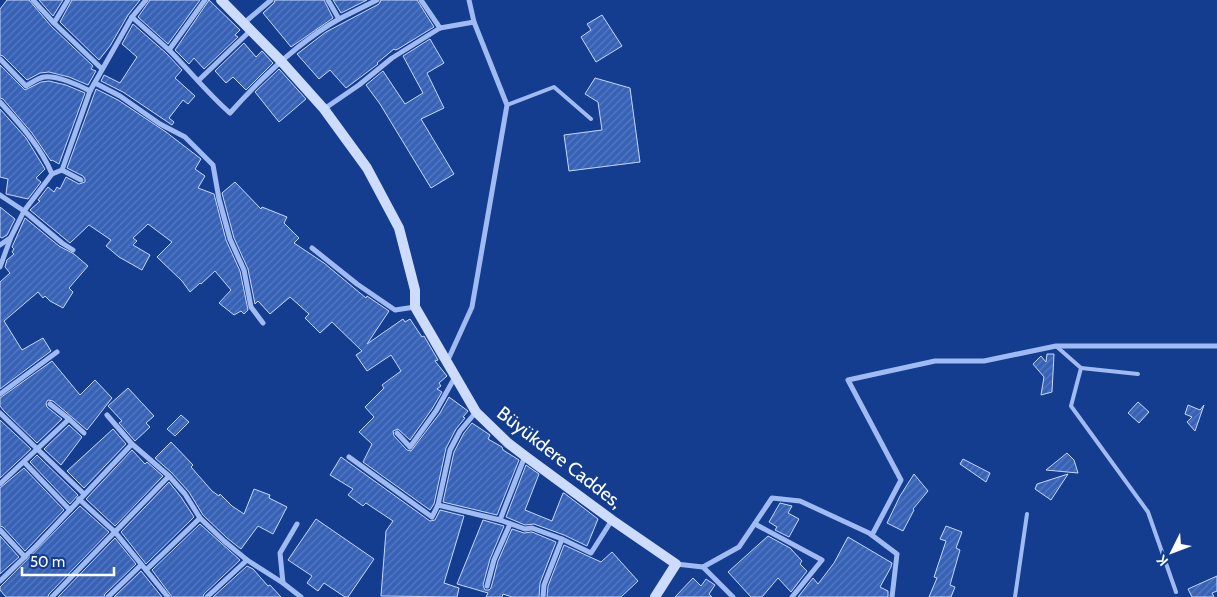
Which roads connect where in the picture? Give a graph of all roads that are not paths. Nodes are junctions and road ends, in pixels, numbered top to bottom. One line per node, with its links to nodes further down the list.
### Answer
1 (33, 0): 14 (street)
2 (68, 0): 14 (street)
3 (146, 0): 11 (street)
4 (205, 0): 17 (street)
5 (221, 0): 15 (street, Büyükdere Caddes,)
6 (272, 0): 15 (street)
7 (328, 0): 12 (street)
8 (377, 0): 12 (street)
9 (421, 0): 16 (street)
10 (469, 0): 13 (street)
11 (132, 18): 17 (street); 20 (street)
12 (339, 19): 19 (street)
13 (474, 22): 16 (street); 25 (street)
14 (54, 23): 20 (street)
15 (247, 27): 19 (street, Büyükdere Caddes,); 21 (street)
16 (440, 28): 26 (street)
17 (169, 50): 21 (street)
18 (0, 59): 23 (street)
19 (281, 61): 21 (street); 26 (street, Büyükdere Caddes,)
20 (102, 69): 22 (street)
21 (198, 80)
22 (95, 83): 23 (street); 39 (street)
23 (90, 91): 28 (street)
24 (0, 102): 29 (street)
25 (507, 105): 27 (lane); 43 (street)
26 (324, 109): 38 (street, Büyükdere Caddes,)
27 (591, 118)
28 (62, 170): 29 (street); 30 (street)
29 (52, 174): 32 (street)
30 (81, 180)
31 (0, 196): 32 (street)
32 (24, 211): 33 (street); 36 (street)
33 (11, 238): 34 (street); 37 (street)
34 (0, 245)
35 (312, 248): 38 (street)
36 (73, 250)
37 (0, 267)
38 (415, 307): 43 (street, Büyükdere Caddes,)
39 (263, 324)
40 (1056, 346): 41 (street); 44 (lane); 75 (street)
41 (1217, 346)
42 (57, 352): 47 (street)
43 (447, 362): 46 (street, Büyükdere Caddes,)
44 (1081, 368): 45 (lane); 86 (lane)
45 (1138, 374)
46 (455, 377): 49 (street, Büyükdere Caddes,); 54 (street)
47 (0, 394)
48 (50, 404): 52 (street)
49 (476, 412): 57 (street, Büyükdere Caddes,); 64 (street)
50 (0, 414): 56 (street)
51 (107, 415): 55 (street)
52 (69, 419): 53 (street); 56 (street)
53 (84, 433)
54 (397, 433)
55 (132, 444): 60 (street); 62 (street)
56 (38, 449): 59 (street); 62 (street)
57 (525, 456): 68 (street); 69 (street, Büyükdere Caddes,)
58 (349, 457): 64 (street)
59 (24, 462): 61 (street); 65 (street)
60 (169, 476): 67 (street); 74 (street)
61 (0, 484)
62 (84, 494): 63 (street)
63 (79, 500): 65 (street); 74 (street)
64 (438, 505): 68 (street)
65 (70, 510): 77 (street)
66 (1027, 514): 97 (lane)
67 (200, 518): 78 (street); 82 (street)
68 (500, 520): 71 (street)
69 (612, 520): 76 (street); 79 (street, Büyükdere Caddes,)
70 (297, 524): 84 (street)
71 (510, 524): 76 (street); 85 (street)
72 (755, 524): 75 (street); 81 (street); 95 (street)
73 (0, 530): 77 (street)
74 (115, 532): 80 (street); 88 (street)
75 (872, 535): 96 (street)
76 (562, 539): 92 (street)
77 (25, 557): 83 (street)
78 (246, 560): 84 (street); 91 (street)
79 (676, 564): 81 (street); 93 (street)
80 (141, 565): 82 (street); 89 (street)
81 (703, 567): 94 (street)
82 (146, 570): 90 (street)
83 (0, 581)
84 (283, 583): 87 (street)
85 (487, 586)
86 (1176, 592)
87 (297, 596)
88 (52, 597)
89 (108, 597)
90 (168, 597)
91 (207, 597)
92 (543, 597)
93 (655, 597)
94 (733, 597)
95 (792, 597)
96 (892, 597)
97 (1015, 597)

